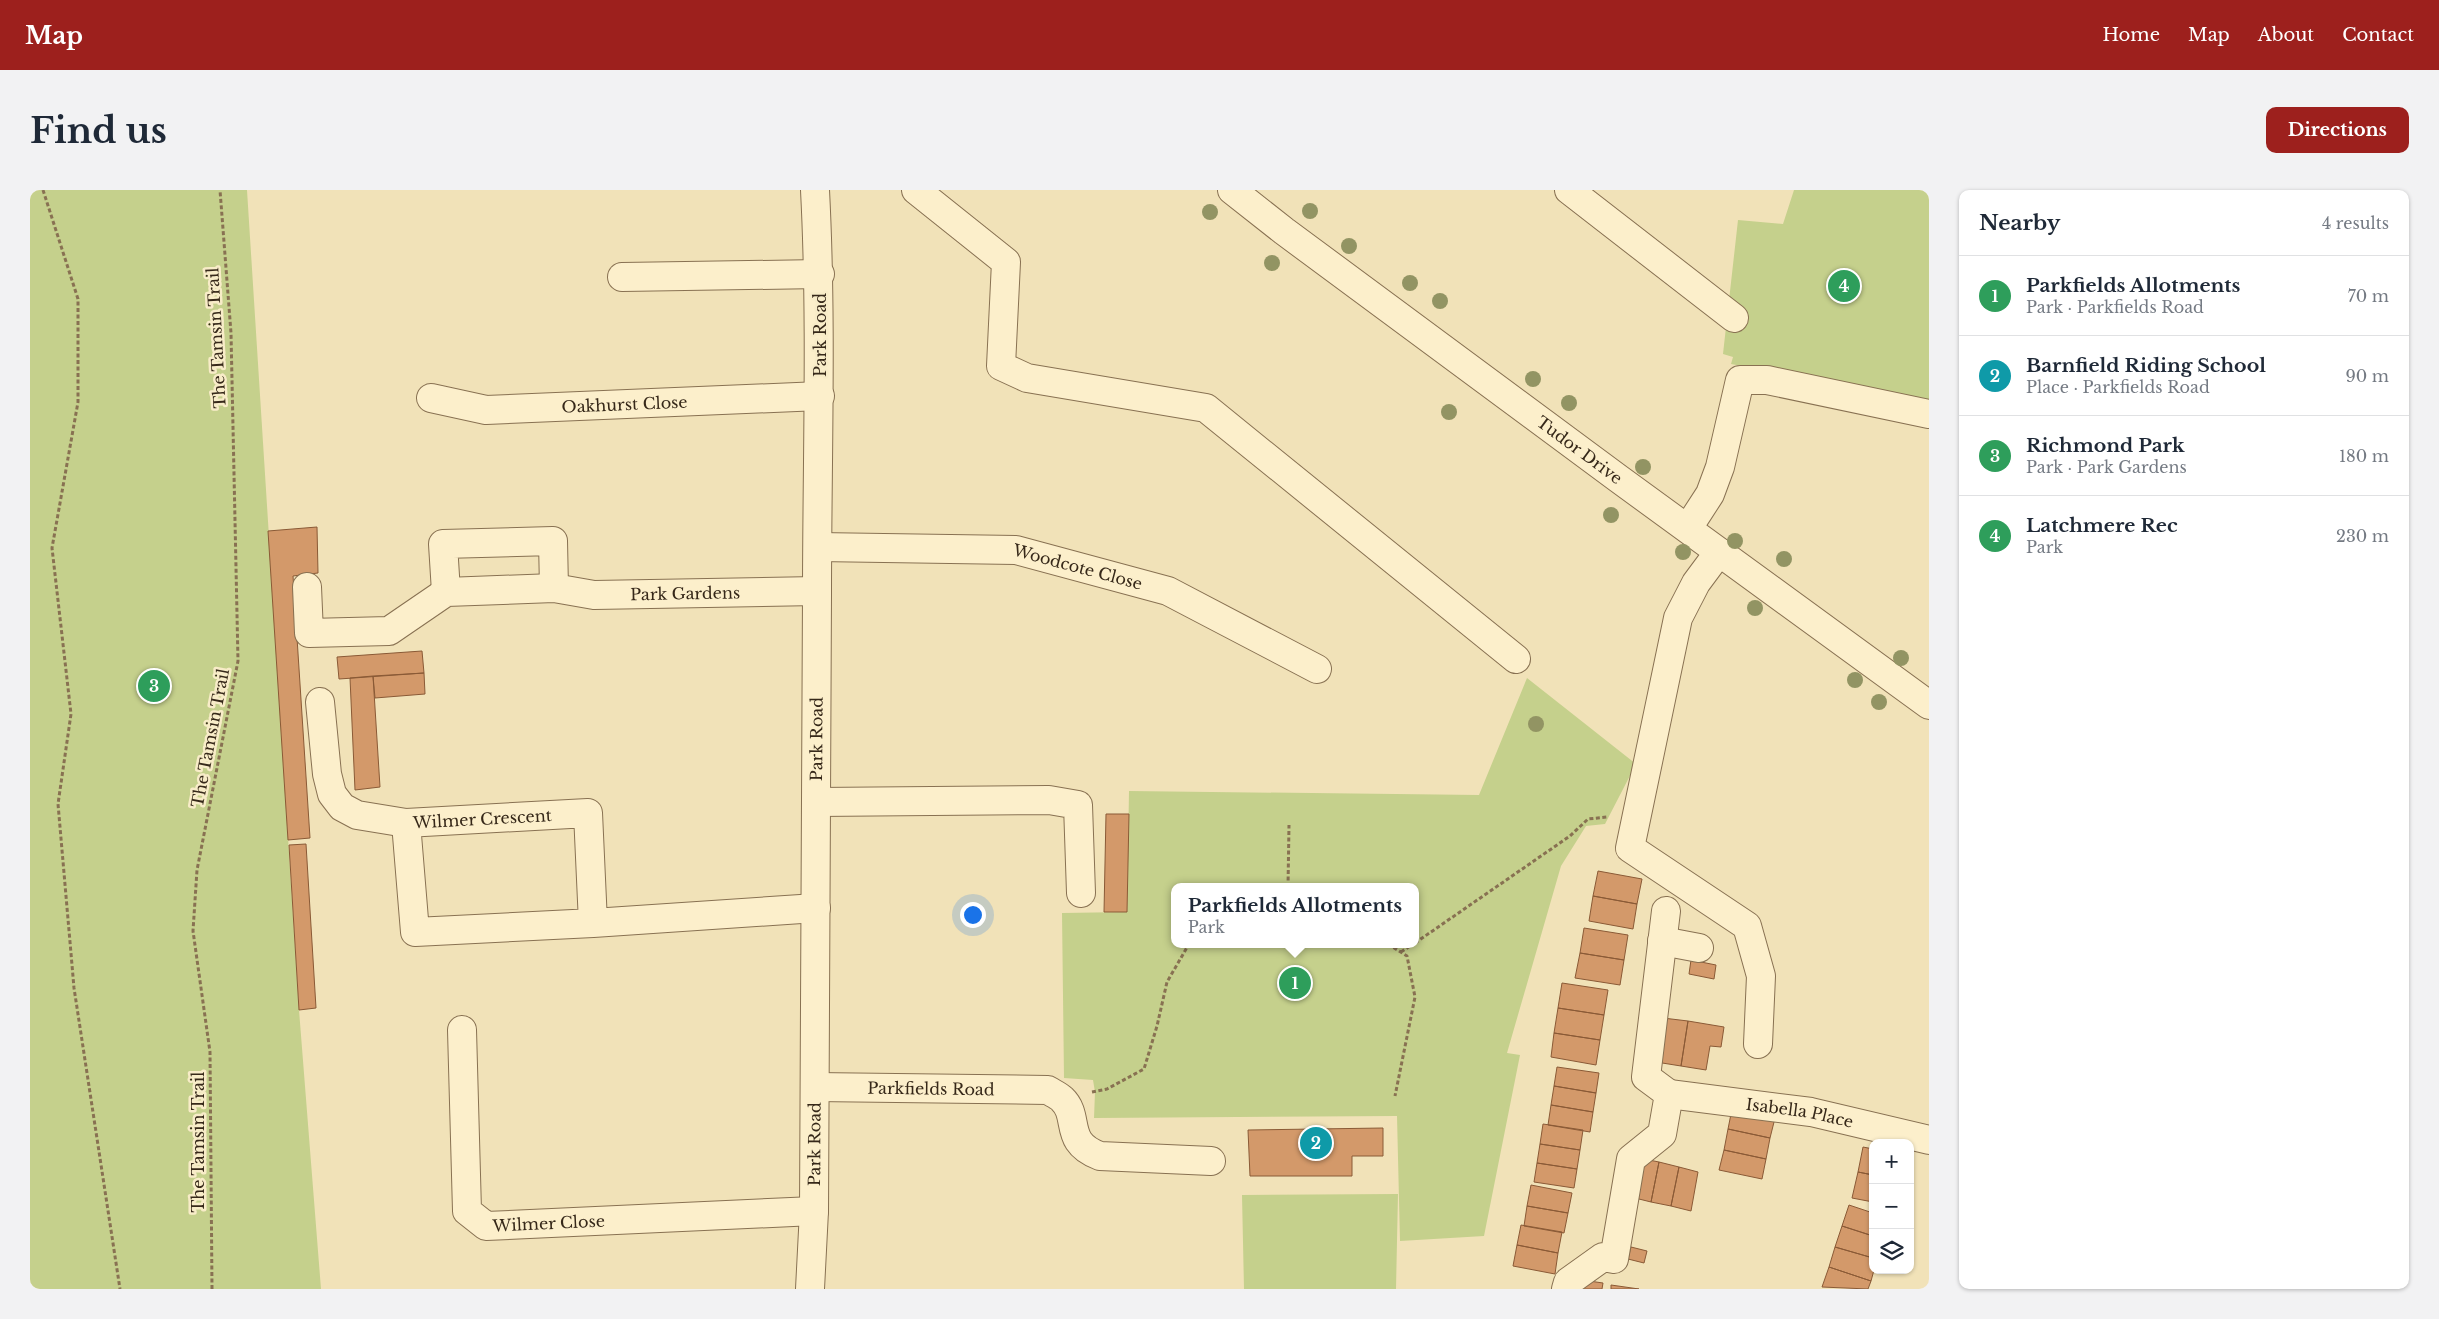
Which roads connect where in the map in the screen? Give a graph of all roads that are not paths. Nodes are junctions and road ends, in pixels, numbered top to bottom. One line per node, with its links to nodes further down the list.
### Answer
1 (815, 190): 5 (street, Park Road)
2 (916, 190): 18 (street)
3 (1232, 190): 11 (street, Tudor Drive)
4 (1569, 190): 7 (street)
5 (820, 274): 6 (street); 8 (street, Park Road)
6 (622, 277)
7 (1734, 318)
8 (820, 396): 9 (street, Oakhurst Close); 12 (street, Park Road)
9 (431, 398)
10 (1929, 414): 11 (street)
11 (1688, 528): 13 (street, Tudor Drive)
12 (818, 547): 17 (street, Park Road); 19 (street, Woodcote Close)
13 (1719, 552): 21 (street, Tudor Drive); 31 (street)
14 (307, 587): 16 (street)
15 (554, 588): 16 (street, Park Gardens); 16 (street); 17 (street, Park Gardens)
16 (446, 592)
17 (816, 592): 22 (street, Park Road)
18 (1516, 659)
19 (1317, 669)
20 (320, 702): 23 (street)
21 (1929, 705)
22 (817, 802): 24 (street); 25 (street, Park Road)
23 (406, 823): 27 (street, Wilmer Crescent); 27 (street, Wilmer Crescent)
24 (1081, 893)
25 (816, 908): 27 (street, Wilmer Crescent); 32 (street, Park Road)
26 (1666, 911): 28 (street, Isabella Place)
27 (593, 923)
28 (1662, 941): 29 (street); 33 (street, Isabella Place)
29 (1699, 948)
30 (462, 1030): 36 (street, Wilmer Close)
31 (1758, 1044)
32 (815, 1087): 35 (street, Parkfields Road); 36 (street, Park Road)
33 (1669, 1094): 34 (street, Isabella Place); 38 (street)
34 (1929, 1140)
35 (1211, 1161)
36 (814, 1211): 37 (street, Park Road)
37 (810, 1289)
38 (1566, 1289)

